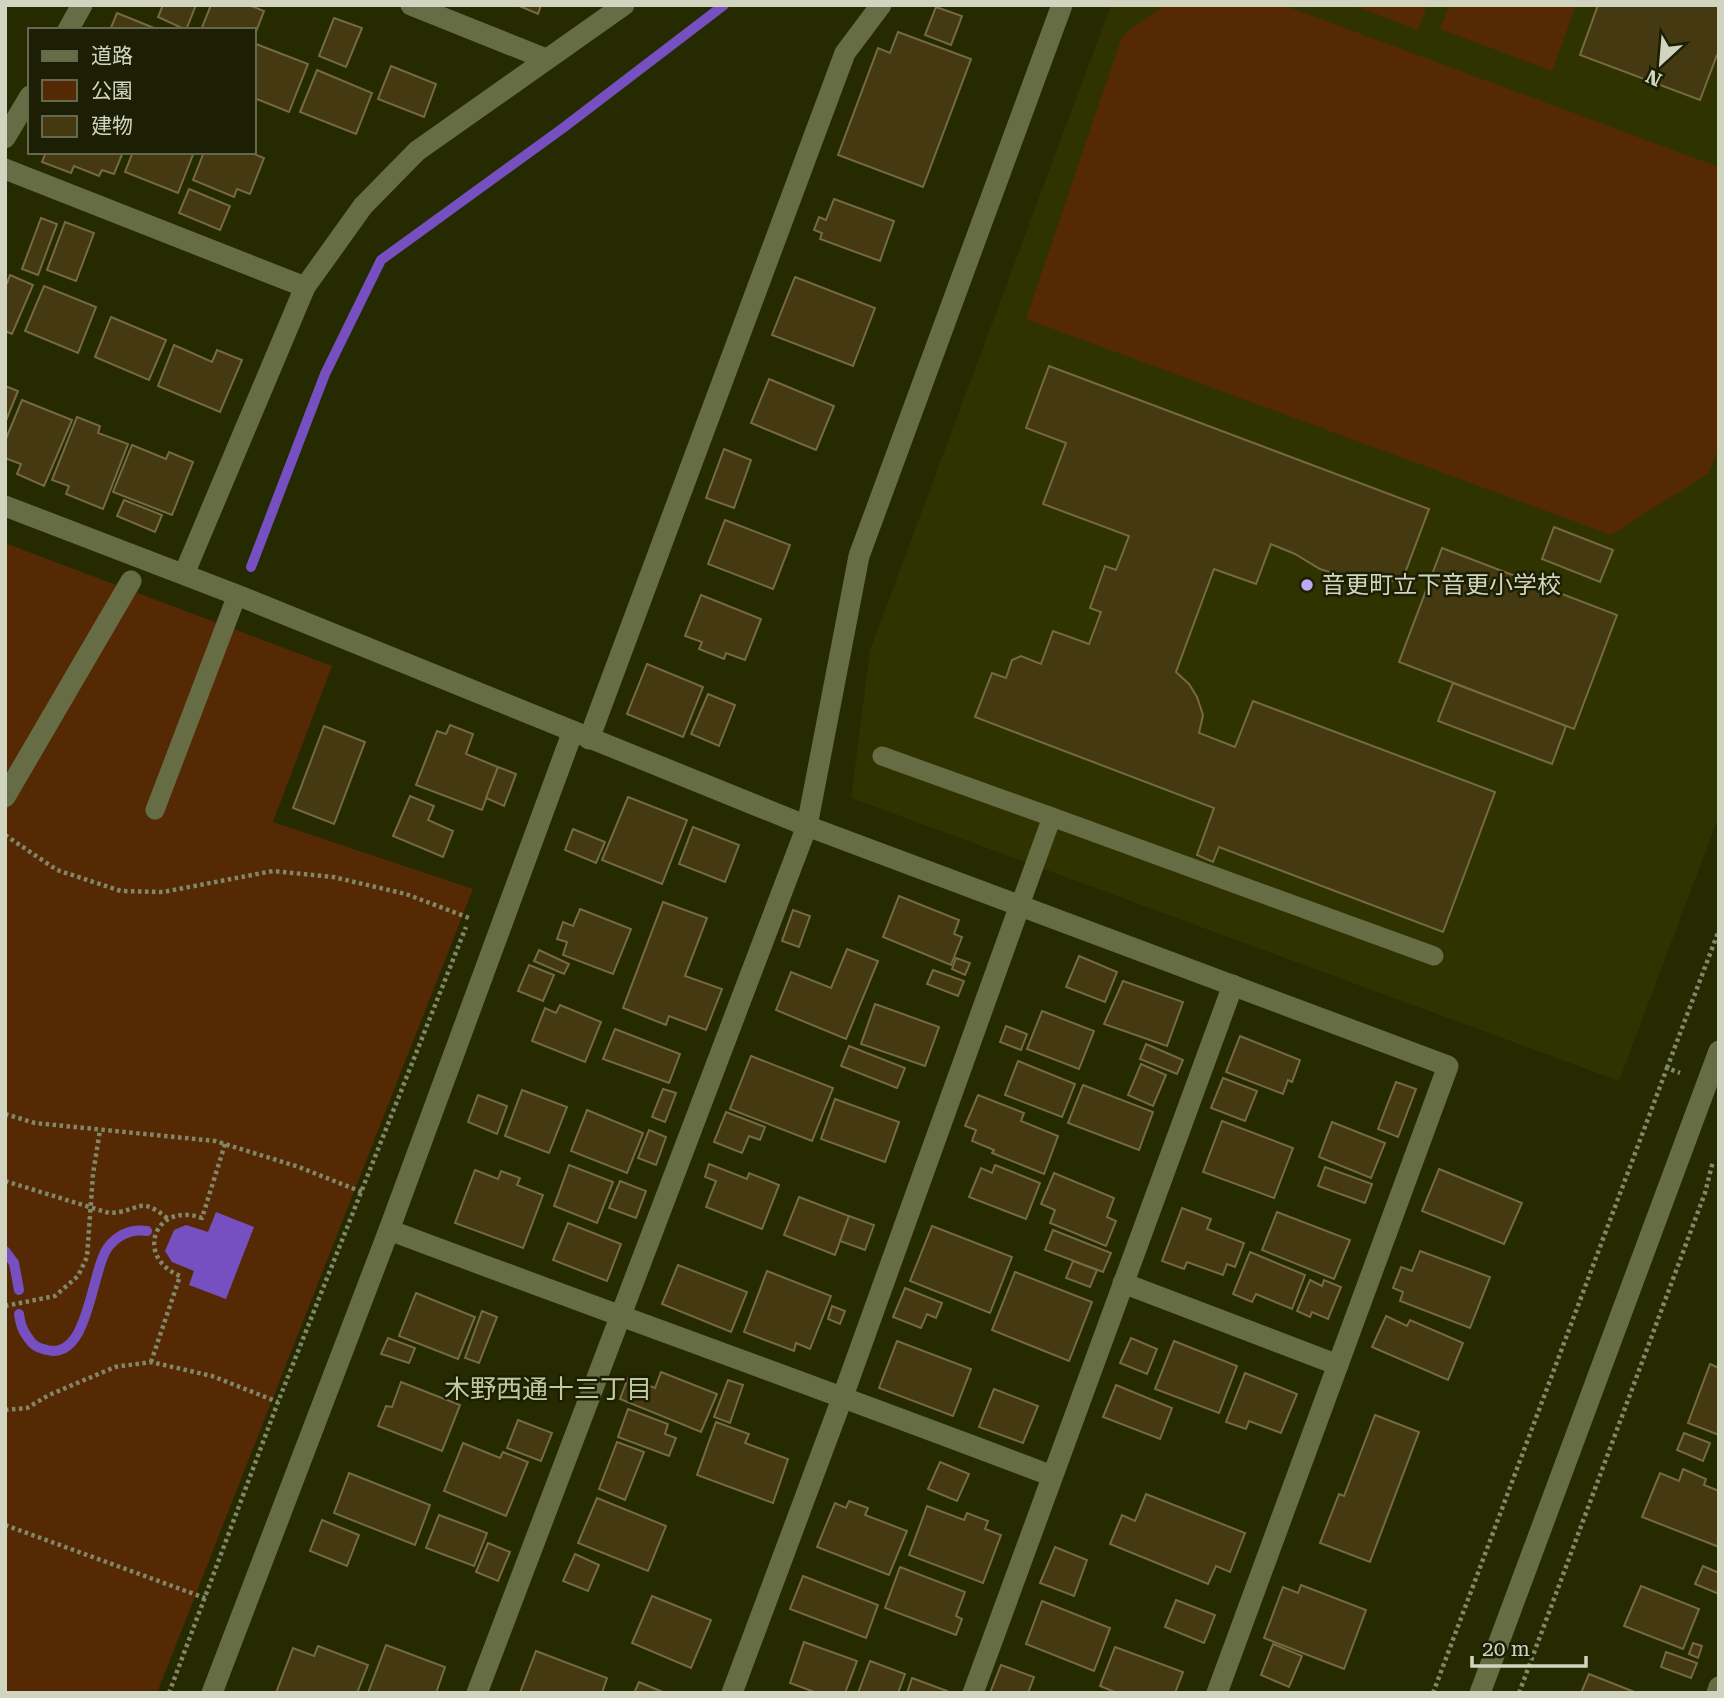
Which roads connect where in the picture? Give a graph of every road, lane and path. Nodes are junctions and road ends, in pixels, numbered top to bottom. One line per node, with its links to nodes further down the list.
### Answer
1 (82, 5): 6 (street)
2 (411, 5): 7 (street)
3 (624, 5): 7 (street)
4 (881, 5): 16 (street)
5 (1062, 5): 21 (street)
6 (69, 28)
7 (546, 58): 11 (street)
8 (28, 99): 9 (street)
9 (5, 138)
10 (5, 169): 11 (street)
11 (305, 287): 13 (street)
12 (5, 506): 13 (street)
13 (184, 574): 15 (street)
14 (131, 581): 18 (street)
15 (237, 595): 16 (street); 19 (lane)
16 (581, 735): 21 (street); 40 (street)
17 (882, 755): 20 (lane)
18 (5, 797)
19 (155, 810)
20 (1052, 817): 24 (lane); 27 (lane)
21 (807, 826): 24 (street); 43 (street)
22 (5, 835): 25 (path)
23 (474, 905): 25 (path)
24 (1020, 905): 28 (street); 46 (street)
25 (469, 918): 37 (path)
26 (1719, 930): 30 (path)
27 (1433, 956)
28 (1233, 985): 41 (street); 45 (street)
29 (1719, 1051): 31 (street)
30 (1667, 1068): 31 (path); 59 (path)
31 (1706, 1084): 60 (street)
32 (5, 1114): 33 (path)
33 (100, 1130): 34 (path); 38 (path)
34 (225, 1144): 37 (path); 39 (path)
35 (1716, 1149): 61 (path)
36 (5, 1181): 38 (path)
37 (362, 1192): 47 (path)
38 (91, 1207): 39 (path); 42 (path)
39 (168, 1219): 44 (path)
40 (389, 1230): 43 (street); 54 (street)
41 (1123, 1283): 45 (street); 49 (street)
42 (5, 1307)
43 (620, 1317): 46 (street); 55 (street)
44 (151, 1362): 47 (path); 48 (path)
45 (1338, 1365): 58 (street)
46 (843, 1396): 49 (street); 56 (street)
47 (278, 1402): 51 (path)
48 (5, 1410)
49 (1052, 1476): 57 (street)
50 (5, 1525): 51 (path)
51 (205, 1598): 53 (path)
52 (1719, 1688): 62 (street)
53 (169, 1693)
54 (212, 1693)
55 (477, 1693)
56 (732, 1693)
57 (973, 1693)
58 (1217, 1693)
59 (1433, 1693)
60 (1480, 1693)
61 (1519, 1693)
62 (1717, 1693)

